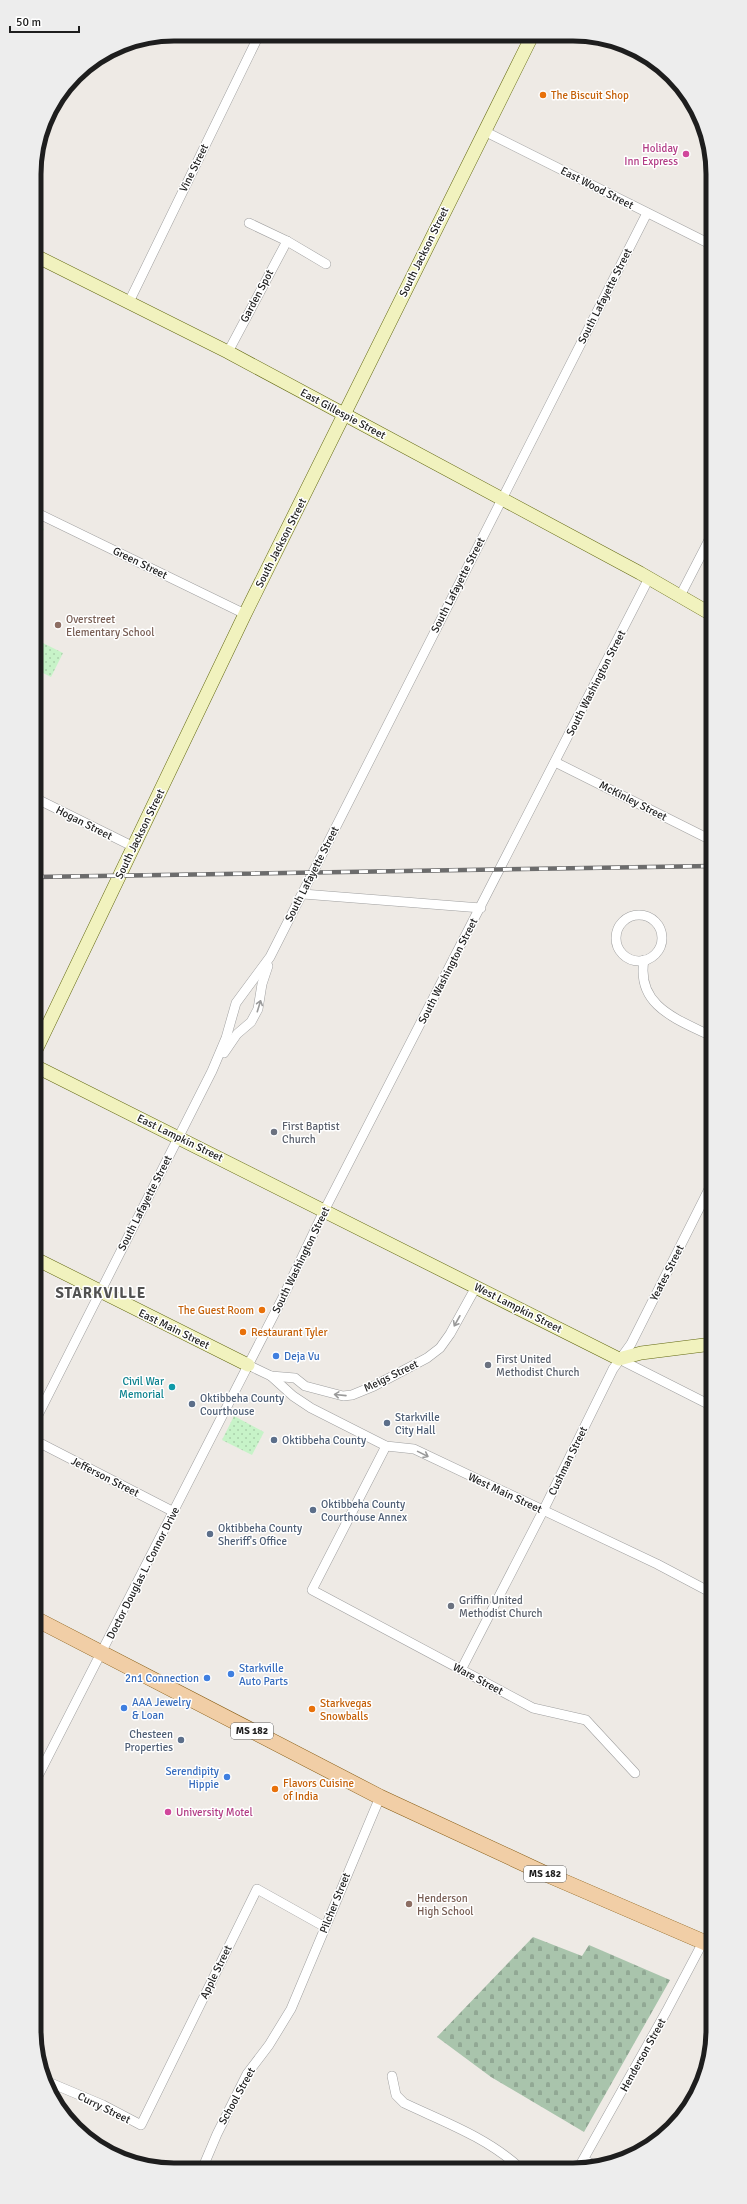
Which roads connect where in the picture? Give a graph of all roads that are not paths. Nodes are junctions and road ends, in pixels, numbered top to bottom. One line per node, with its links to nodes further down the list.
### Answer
1 (256, 41): 10 (street, Vine Street)
2 (529, 41): 3 (street, South Jackson Street)
3 (484, 131): 4 (street, East Wood Street); 12 (street, South Jackson Street)
4 (648, 213): 7 (street, East Wood Street); 13 (street, South Lafayette Street)
5 (249, 223): 6 (street)
6 (287, 240): 9 (street); 11 (street, Garden Spot)
7 (706, 242)
8 (41, 258): 10 (street, East Gillespie Street)
9 (326, 264)
10 (129, 302): 11 (street, East Gillespie Street)
11 (228, 352): 12 (street, East Gillespie Street)
12 (344, 414): 13 (street, East Gillespie Street); 19 (street, South Jackson Street)
13 (501, 500): 16 (street, East Gillespie Street); 24 (street, South Lafayette Street)
14 (41, 515): 19 (street, Green Street)
15 (706, 546): 17 (street)
16 (649, 578): 17 (street, East Gillespie Street); 20 (street, South Washington Street)
17 (680, 596): 18 (street, East Gillespie Street)
18 (706, 611)
19 (245, 614): 23 (street, South Jackson Street)
20 (555, 762): 22 (street, McKinley Street); 25 (street, South Washington Street)
21 (41, 801): 23 (street, Hogan Street)
22 (706, 838)
23 (134, 847): 33 (street, South Jackson Street)
24 (302, 894): 25 (street); 26 (street, South Lafayette Street)
25 (481, 908): 38 (street, South Washington Street)
26 (270, 957): 28 (street, South Lafayette Street); 29 (street, South Lafayette Street)
27 (644, 960): 27 (street); 32 (street)
28 (251, 985): 29 (street); 30 (street, South Lafayette Street)
29 (261, 989): 31 (street, South Lafayette Street, one-way to 29)
30 (230, 1022): 31 (street); 35 (street, South Lafayette Street)
31 (244, 1030): 35 (street, South Lafayette Street)
32 (706, 1033)
33 (41, 1042)
34 (41, 1068): 36 (street, East Lampkin Street)
35 (212, 1071): 36 (street, South Lafayette Street)
36 (181, 1134): 38 (street, East Lampkin Street); 41 (street, South Lafayette Street)
37 (706, 1195): 43 (street, Yeates Street)
38 (324, 1211): 40 (street, West Lampkin Street); 44 (street, South Washington Street)
39 (41, 1262): 41 (street, East Main Street)
40 (476, 1287): 43 (street, West Lampkin Street); 46 (street, Meigs Street, one-way to 46)
41 (100, 1293): 44 (street, East Main Street); 49 (street, South Lafayette Street)
42 (706, 1345): 43 (street)
43 (619, 1359): 48 (street, West Lampkin Street); 52 (street, Cushman Street)
44 (248, 1366): 45 (street, West Main Street); 53 (street, Doctor Douglas L. Connor Drive)
45 (271, 1376): 46 (street, Meigs Street); 47 (street, West Main Street)
46 (306, 1386): 47 (street)
47 (298, 1398): 51 (street, West Main Street)
48 (706, 1403)
49 (41, 1409)
50 (41, 1444): 53 (street, Jefferson Street)
51 (386, 1446): 52 (street, West Main Street, one-way to 52); 57 (street, Ware Street)
52 (544, 1511): 54 (street, West Main Street); 57 (street, Cushman Street)
53 (174, 1512): 56 (street, Doctor Douglas L. Connor Drive)
54 (706, 1590)
55 (41, 1622): 56 (main road, MS 182)
56 (102, 1653): 58 (street, Doctor Douglas L. Connor Drive); 60 (main road, MS 182)
57 (461, 1670): 59 (street, Ware Street)
58 (41, 1770)
59 (635, 1773)
60 (380, 1797): 61 (street, Pilcher Street); 62 (main road, MS 182)
61 (325, 1927): 64 (street, Pilcher Street); 67 (street, Apple Street)
62 (706, 1943)
63 (706, 1947): 68 (street, Henderson Street)
64 (291, 2010): 69 (street, School Street)
65 (392, 2076): 70 (street)
66 (52, 2084): 67 (street, Curry Street)
67 (141, 2125)
68 (583, 2162)
69 (206, 2163)
70 (515, 2163)

